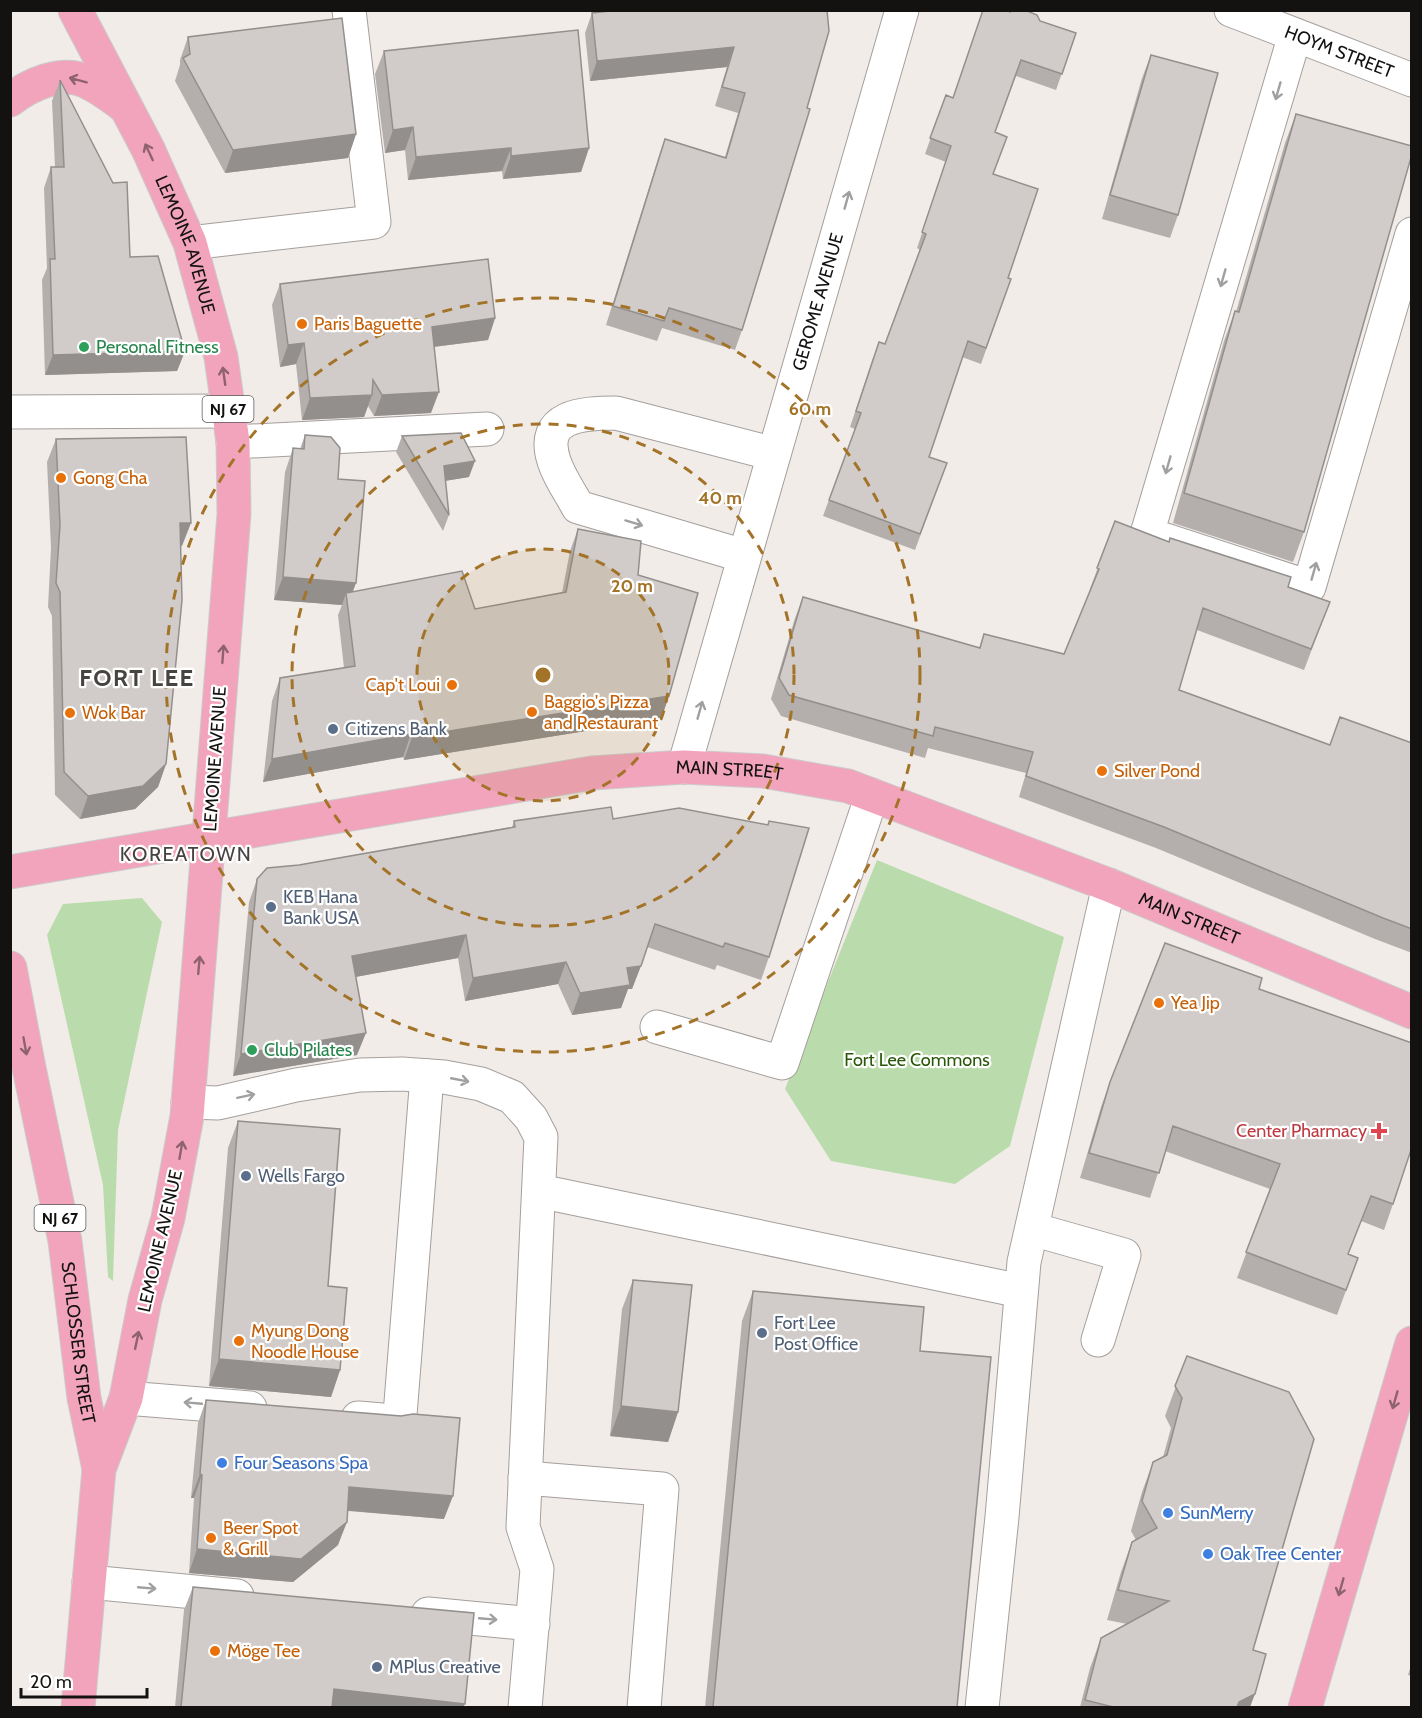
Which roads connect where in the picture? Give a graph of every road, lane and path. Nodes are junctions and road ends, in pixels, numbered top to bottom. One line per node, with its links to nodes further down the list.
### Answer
1 (75, 10): 8 (main road, LEMOINE AVENUE / NJ 67)
2 (349, 10): 10 (street)
3 (902, 10): 14 (street, GEROME AVENUE, one-way to 3)
4 (1231, 10): 5 (street, HOYM STREET)
5 (1294, 35): 6 (street, HOYM STREET); 9 (street, one-way to 9)
6 (1412, 80)
7 (10, 99): 8 (main road, one-way to 7)
8 (128, 109): 10 (main road, LEMOINE AVENUE / NJ 67, one-way to 8)
9 (1412, 234)
10 (189, 243): 12 (main road, LEMOINE AVENUE / NJ 67, one-way to 10)
11 (10, 412): 12 (street)
12 (230, 426): 13 (street); 18 (main road, LEMOINE AVENUE / NJ 67, one-way to 12)
13 (487, 429)
14 (774, 454): 15 (street, GEROME AVENUE); 15 (street, one-way to 15)
15 (744, 556): 16 (street, GEROME AVENUE, one-way to 15)
16 (684, 766): 17 (main road, MAIN STREET); 18 (main road, MAIN STREET)
17 (872, 795): 20 (main road, MAIN STREET); 23 (street)
18 (210, 838): 19 (main road, MAIN STREET); 25 (main road, LEMOINE AVENUE / NJ 67, one-way to 18)
19 (10, 873)
20 (1109, 885): 22 (main road, MAIN STREET); 27 (street)
21 (10, 968): 34 (main road, SCHLOSSER STREET / NJ 67, one-way to 34)
22 (1412, 1012)
23 (657, 1027)
24 (428, 1076): 25 (street, one-way to 24); 26 (street, one-way to 26); 33 (street)
25 (188, 1102): 31 (main road, LEMOINE AVENUE / NJ 67, one-way to 25)
26 (539, 1191): 28 (street); 35 (street)
27 (1032, 1229): 28 (street); 29 (street)
28 (1021, 1291): 43 (street)
29 (1098, 1340)
30 (1412, 1343): 44 (main road, one-way to 44)
31 (126, 1398): 32 (street, one-way to 31); 34 (main road, LEMOINE AVENUE / NJ 67)
32 (280, 1411)
33 (326, 1415)
34 (99, 1469): 36 (main road, LEMOINE AVENUE / NJ 67)
35 (525, 1478): 39 (street); 42 (street)
36 (89, 1582): 37 (street, one-way to 37); 40 (main road, LEMOINE AVENUE / NJ 67)
37 (264, 1598)
38 (404, 1611): 39 (street, one-way to 39)
39 (532, 1624): 41 (street)
40 (78, 1707)
41 (525, 1707)
42 (644, 1707)
43 (982, 1707)
44 (1305, 1707)

